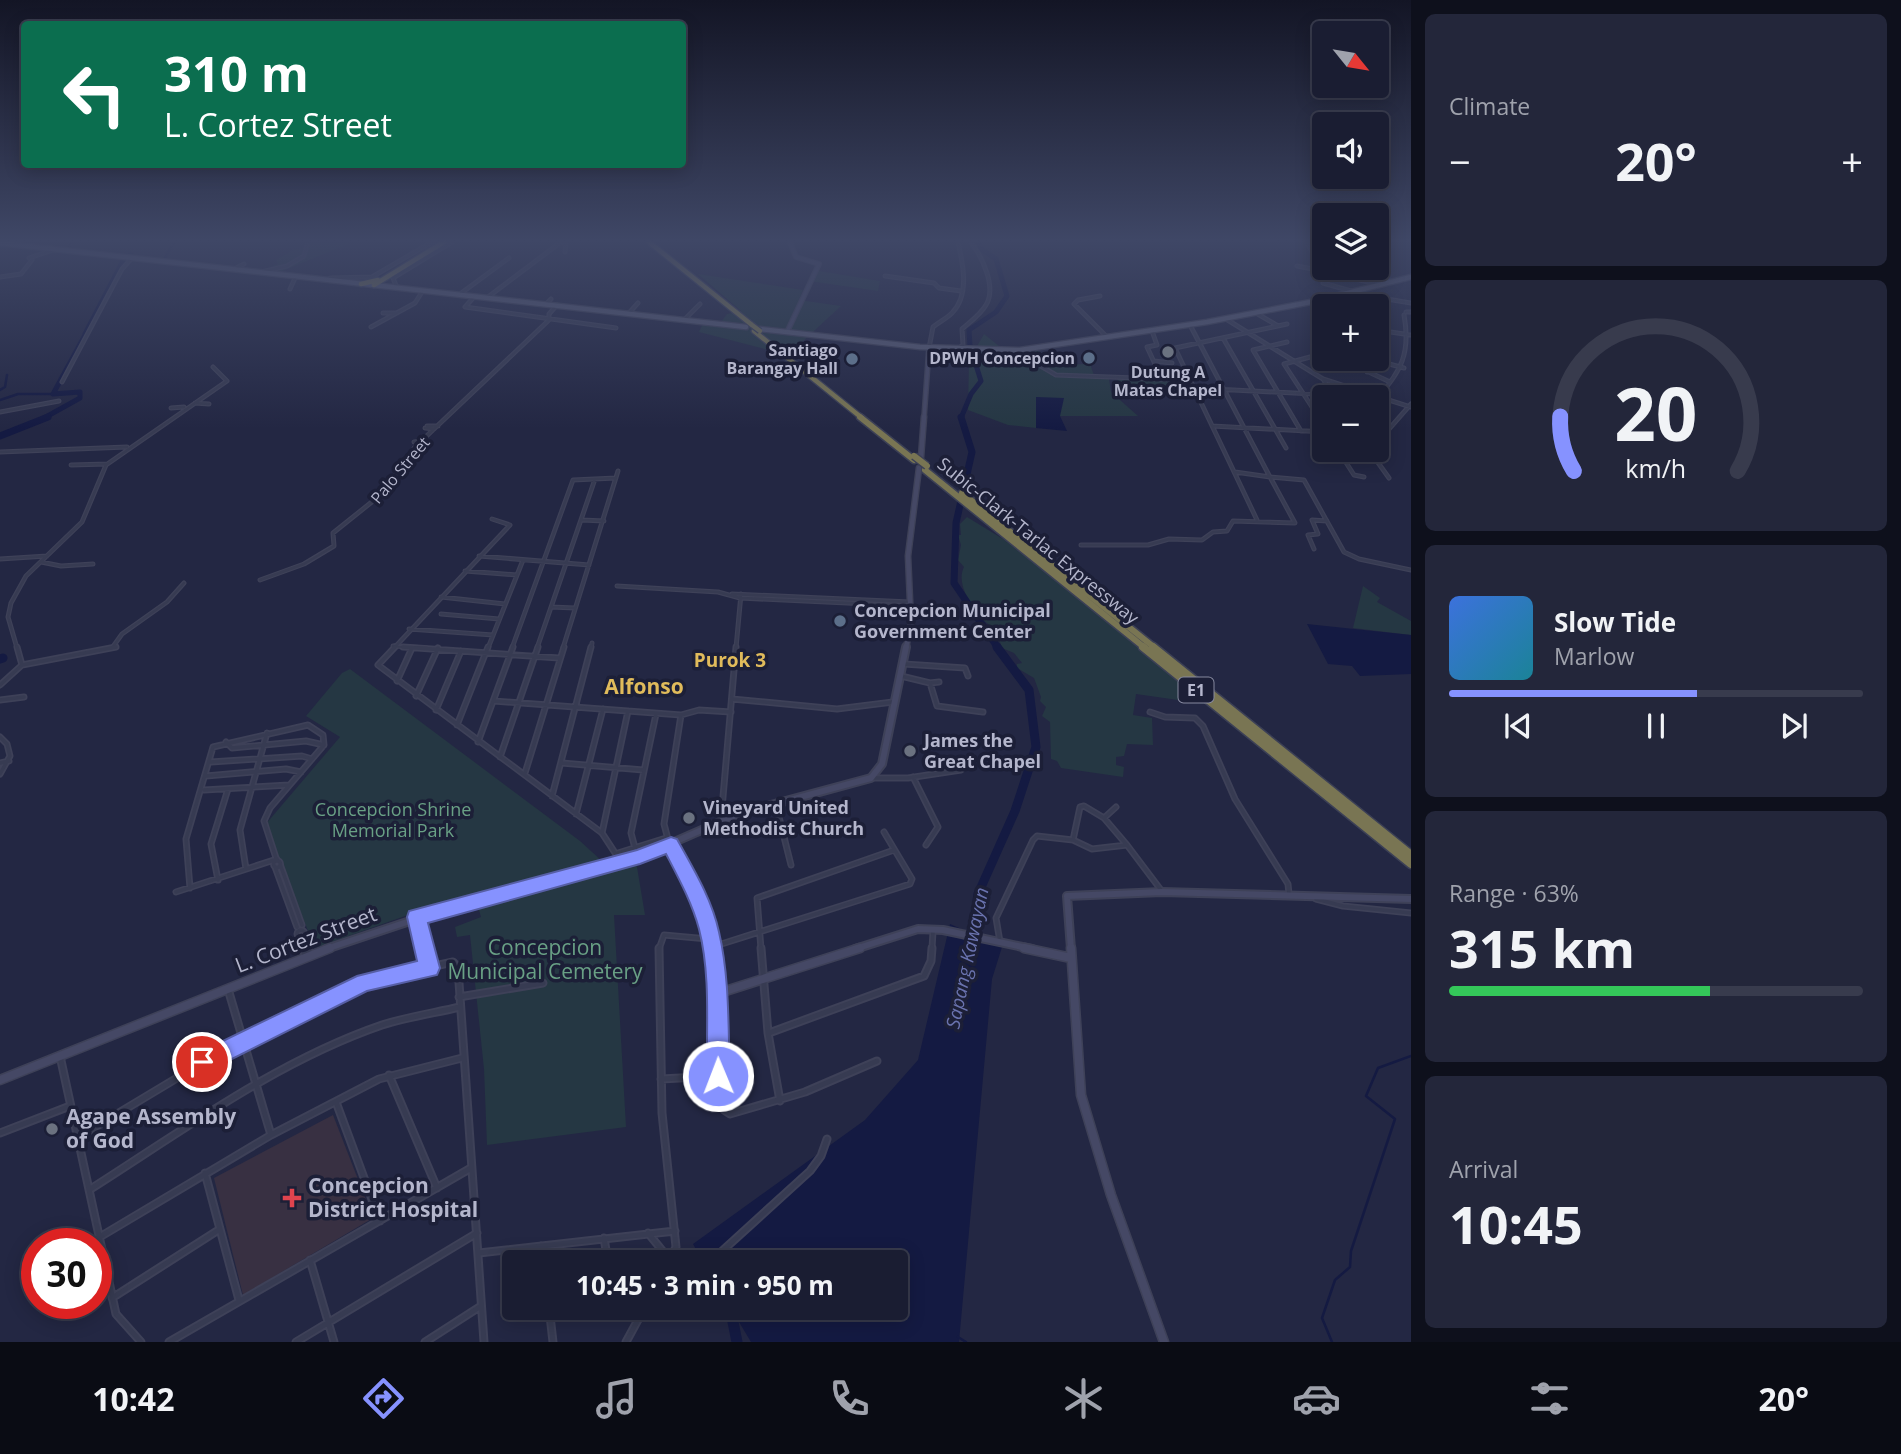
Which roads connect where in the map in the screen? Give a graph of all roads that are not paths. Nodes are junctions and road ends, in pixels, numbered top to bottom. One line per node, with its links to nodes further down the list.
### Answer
1 (700, 304): 20 (street)
2 (103, 305): 57 (street)
3 (412, 305): 16 (street)
4 (467, 305): 21 (street)
5 (553, 305): 6 (main road)
6 (557, 305): 17 (main road); 21 (street, Palo Street)
7 (637, 305): 17 (street)
8 (724, 305): 27 (highway, Subic-Clark-Tarlac Expressway / E1)
9 (800, 305): 29 (main road)
10 (956, 305): 39 (street)
11 (986, 305): 41 (street)
12 (1075, 305): 33 (street)
13 (1298, 305): 18 (main road)
14 (1411, 312): 32 (street)
15 (383, 313): 16 (street)
16 (399, 313): 25 (street)
17 (629, 313): 20 (main road)
18 (1256, 313): 19 (main road); 24 (street)
19 (1226, 318): 23 (main road); 30 (street)
20 (685, 319): 27 (main road)
21 (549, 320): 26 (street); 77 (street, Palo Street)
22 (1287, 324): 24 (street)
23 (1190, 325): 28 (main road); 35 (street)
24 (1278, 326): 30 (street)
25 (372, 327)
26 (616, 328)
27 (753, 328): 29 (main road); 90 (highway, Subic-Clark-Tarlac Expressway / E1)
28 (1152, 331): 33 (main road); 38 (street)
29 (787, 332): 39 (main road)
30 (1248, 332): 34 (street); 37 (street)
31 (1389, 332): 32 (street)
32 (1409, 335): 51 (street)
33 (1107, 338): 42 (main road)
34 (1223, 338): 35 (street); 64 (street)
35 (1198, 342): 56 (street); 63 (street)
36 (1287, 342): 37 (street)
37 (1270, 346): 44 (street); 65 (street)
38 (1147, 347): 40 (street); 45 (street)
39 (929, 348): 41 (main road); 90 (main road)
40 (1142, 348)
41 (960, 349): 42 (main road)
42 (1015, 350): 46 (street)
43 (1312, 356): 44 (street)
44 (1293, 360): 55 (street); 66 (street)
45 (1154, 361): 47 (street); 54 (street)
46 (1031, 363): 50 (street); 54 (street)
47 (1172, 363)
48 (1389, 364): 51 (street)
49 (213, 367): 70 (street)
50 (1034, 368)
51 (1404, 368): 58 (street)
52 (1370, 371): 53 (street)
53 (1367, 372): 58 (street)
54 (1162, 379): 56 (street)
55 (1323, 379): 59 (street); 60 (street)
56 (1190, 380): 62 (street)
57 (62, 382)
58 (1390, 382): 61 (street)
59 (1327, 385)
60 (1341, 385)
61 (1388, 385)
62 (1194, 388): 63 (street); 78 (street)
63 (1224, 389): 64 (street); 79 (street)
64 (1253, 391): 65 (street); 81 (street)
65 (1277, 392): 66 (street); 84 (street)
66 (1302, 393): 67 (street); 75 (street)
67 (1312, 394)
68 (1389, 400): 72 (street)
69 (59, 401): 76 (street)
70 (193, 403): 71 (street); 73 (street)
71 (209, 404)
72 (1410, 406): 82 (street)
73 (187, 407): 74 (street); 87 (street)
74 (171, 408)
75 (1312, 409)
76 (0, 412)
77 (439, 424): 80 (street, Palo Street); 80 (street)
78 (1212, 426): 79 (street); 97 (street)
79 (1244, 428): 81 (street); 98 (street)
80 (434, 429): 85 (street, Palo Street)
81 (1275, 429): 84 (street); 88 (street)
82 (1389, 429)
83 (1312, 430): 84 (street)
84 (1301, 431)
85 (422, 441): 86 (street); 123 (street, Palo Street)
86 (415, 442)
87 (130, 447): 89 (street); 93 (street)
88 (1286, 448)
89 (0, 452)
90 (916, 458): 95 (highway, Subic-Clark-Tarlac Expressway / E1, bridge)
91 (1346, 462): 99 (street)
92 (1377, 462): 101 (street)
93 (107, 464): 94 (street); 111 (street)
94 (71, 465)
95 (924, 468): 103 (highway, Subic-Clark-Tarlac Expressway / E1); 129 (main road)
96 (618, 471): 100 (street)
97 (1235, 472): 98 (street); 106 (street)
98 (1270, 477): 106 (street); 107 (street)
99 (1364, 477)
100 (616, 478): 102 (street); 108 (street)
101 (1388, 478)
102 (595, 479): 105 (street); 116 (street)
103 (983, 514): 216 (highway, Subic-Clark-Tarlac Expressway / E1); 219 (highway, Subic-Clark-Tarlac Expressway / E1)
104 (492, 519): 112 (street)
105 (582, 520): 108 (street); 117 (street)
106 (1257, 520): 109 (street)
107 (1327, 520): 110 (street); 120 (street)
108 (604, 521): 119 (street)
109 (1081, 545)
110 (1314, 549)
111 (47, 556): 113 (street); 115 (street)
112 (479, 556): 114 (street); 121 (street)
113 (0, 559)
114 (523, 560): 116 (street); 122 (street)
115 (41, 562): 118 (street); 148 (street)
116 (544, 562): 117 (street); 144 (street)
117 (566, 563): 119 (street); 130 (street)
118 (93, 564)
119 (589, 565): 131 (street)
120 (1411, 570)
121 (465, 571): 122 (street); 127 (street)
122 (517, 575): 128 (street)
123 (260, 580)
124 (184, 583): 148 (street)
125 (617, 586): 126 (street)
126 (741, 596): 129 (street); 157 (street)
127 (441, 597): 128 (street); 134 (street)
128 (505, 604): 133 (street)
129 (911, 604): 135 (main road)
130 (551, 607): 131 (street); 145 (street)
131 (575, 608): 146 (street)
132 (441, 614): 133 (street)
133 (499, 619): 136 (street)
134 (409, 629): 136 (street); 139 (street)
135 (910, 630): 137 (street); 147 (main road)
136 (493, 635): 143 (street)
137 (942, 636)
138 (592, 643): 163 (street)
139 (393, 646): 140 (street); 151 (street)
140 (412, 647): 141 (street); 151 (street)
141 (438, 648): 142 (street); 155 (street)
142 (462, 650): 143 (street); 165 (street)
143 (487, 652): 144 (street); 172 (street)
144 (511, 654): 145 (street); 159 (street)
145 (534, 656): 146 (street); 161 (street)
146 (559, 659): 162 (street)
147 (904, 664): 149 (main road); 150 (street)
148 (22, 665): 154 (street)
149 (901, 676): 153 (street); 160 (main road)
150 (968, 676)
151 (397, 681): 155 (street)
152 (939, 682): 153 (street)
153 (930, 683): 168 (street)
154 (0, 685)
155 (416, 696): 165 (street)
156 (24, 697): 158 (street)
157 (732, 699): 160 (street); 167 (street)
158 (0, 700)
159 (494, 701): 161 (street); 176 (street)
160 (896, 702): 196 (main road)
161 (520, 703): 162 (street); 179 (street)
162 (547, 705): 163 (street); 193 (street)
163 (576, 707): 164 (street); 185 (street)
164 (603, 709): 166 (street); 186 (street)
165 (436, 710): 172 (street)
166 (628, 711): 170 (street); 187 (street)
167 (731, 712): 171 (street); 206 (street)
168 (983, 712)
169 (1150, 712): 226 (street)
170 (656, 713): 171 (street); 188 (street)
171 (681, 715): 210 (street)
172 (457, 725): 176 (street)
173 (267, 733): 175 (street); 177 (street); 178 (street)
174 (0, 737): 182 (street)
175 (226, 742): 177 (street); 183 (street)
176 (478, 742): 179 (street)
177 (263, 745): 178 (street); 180 (street)
178 (324, 745): 181 (street)
179 (500, 757): 193 (street)
180 (261, 759): 181 (street); 183 (street); 190 (street)
181 (312, 759): 191 (street)
182 (9, 761): 184 (street); 192 (street)
183 (211, 762): 194 (street)
184 (0, 763)
185 (562, 763): 186 (street); 201 (street)
186 (590, 766): 187 (street); 204 (street)
187 (617, 768): 188 (street); 208 (street)
188 (643, 769): 213 (street)
189 (961, 771): 195 (street)
190 (256, 772): 191 (street); 194 (street); 198 (street)
191 (301, 772): 197 (street)
192 (0, 774)
193 (524, 774): 201 (street)
194 (206, 776): 200 (street)
195 (913, 777): 196 (street); 211 (street)
196 (871, 778): 202 (main road, L. Cortez Street)
197 (289, 785): 198 (street); 218 (street)
198 (253, 787): 199 (street); 221 (street)
199 (228, 789): 200 (street); 222 (street)
200 (203, 790): 223 (street)
201 (552, 796): 204 (street)
202 (776, 803): 206 (main road, L. Cortez Street); 220 (street)
203 (1116, 807): 205 (street)
204 (576, 814): 208 (street)
205 (1104, 818): 209 (street); 212 (street)
206 (721, 820): 210 (main road, L. Cortez Street)
207 (884, 832): 214 (street)
208 (602, 833): 215 (street)
209 (1073, 840): 212 (street); 233 (street)
210 (668, 841): 213 (street); 217 (main road, L. Cortez Street); 234 (main road)
211 (926, 845)
212 (1127, 845): 225 (street)
213 (635, 848): 215 (street)
214 (894, 850): 232 (street); 232 (street)
215 (618, 853): 217 (street)
216 (1411, 855)
217 (621, 862): 230 (main road, L. Cortez Street)
218 (277, 863): 221 (street); 235 (street)
219 (1411, 864)
220 (791, 865)
221 (246, 869): 222 (street)
222 (218, 880): 223 (street)
223 (190, 888): 224 (street)
224 (177, 892)
225 (1162, 892): 226 (main road); 236 (main road)
226 (1290, 896): 227 (main road)
227 (1316, 899): 228 (main road); 229 (street)
228 (1411, 899)
229 (1411, 913)
230 (416, 917): 235 (main road, L. Cortez Street); 237 (street)
231 (933, 929): 233 (main road); 238 (main road); 244 (street)
232 (761, 932): 234 (street); 238 (street)
233 (997, 941): 236 (main road)
234 (711, 943): 241 (main road); 251 (street)
235 (308, 956): 240 (main road, L. Cortez Street)
236 (1071, 958): 295 (street)
237 (429, 968): 242 (street); 245 (street)
238 (764, 981): 241 (main road); 244 (street)
239 (543, 984): 242 (street)
240 (228, 988): 245 (street); 246 (main road, L. Cortez Street)
241 (716, 994): 250 (street)
242 (460, 997): 243 (street)
243 (460, 1007): 247 (street); 253 (street)
244 (768, 1033): 254 (street)
245 (243, 1040): 253 (street); 259 (street)
246 (60, 1056): 252 (main road, L. Cortez Street); 256 (street)
247 (462, 1058): 249 (street); 261 (street)
248 (877, 1061): 254 (street)
249 (389, 1075): 255 (street); 263 (street)
250 (718, 1076): 251 (street); 254 (street)
251 (661, 1079): 269 (street)
252 (0, 1080)
253 (258, 1086): 258 (street); 264 (street)
254 (780, 1101)
255 (336, 1102): 258 (street); 265 (street)
256 (70, 1106): 257 (street); 259 (street)
257 (0, 1133)
258 (271, 1135): 262 (street)
259 (77, 1138): 264 (street)
260 (827, 1139): 278 (street)
261 (472, 1168): 263 (street); 270 (street)
262 (205, 1173): 267 (street); 268 (street)
263 (438, 1188): 265 (street)
264 (89, 1190): 266 (street)
265 (380, 1221): 280 (street)
266 (97, 1228)
267 (220, 1229): 281 (street); 282 (street)
268 (112, 1230)
269 (675, 1231): 271 (street); 277 (street)
270 (477, 1233): 279 (street); 286 (street)
271 (648, 1233): 272 (street); 276 (street)
272 (604, 1238): 273 (street); 275 (street)
273 (541, 1246): 274 (street); 279 (street)
274 (542, 1250)
275 (606, 1250)
276 (661, 1250)
277 (674, 1250)
278 (722, 1250)
279 (478, 1253): 283 (street)
280 (310, 1260): 282 (street); 286 (street)
281 (112, 1298): 287 (street)
282 (239, 1300): 288 (street)
283 (481, 1306): 291 (street); 292 (street)
284 (550, 1320): 293 (street)
285 (638, 1320): 294 (street)
286 (329, 1322): 289 (street); 290 (street)
287 (141, 1342)
288 (169, 1342)
289 (296, 1342)
290 (334, 1342)
291 (425, 1342)
292 (484, 1342)
293 (553, 1342)
294 (626, 1342)
295 (1164, 1342)

